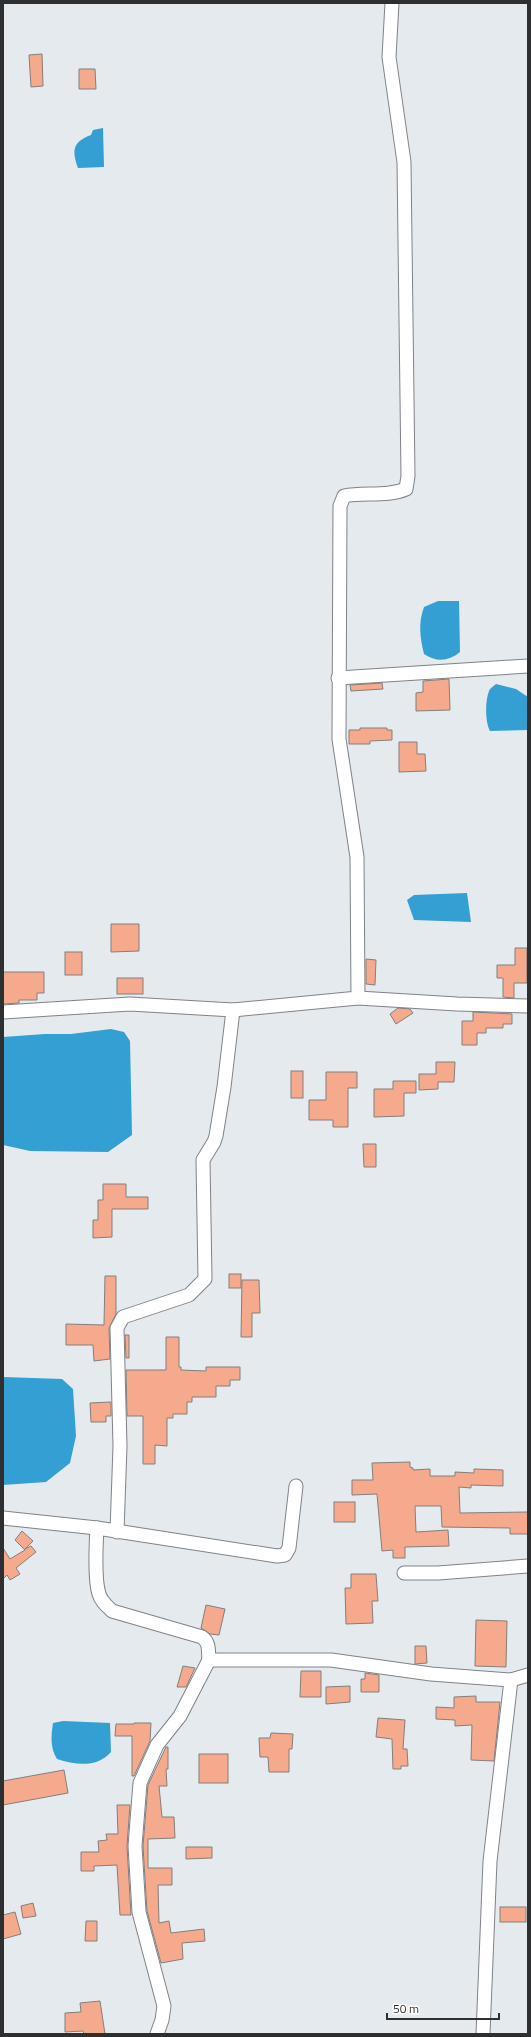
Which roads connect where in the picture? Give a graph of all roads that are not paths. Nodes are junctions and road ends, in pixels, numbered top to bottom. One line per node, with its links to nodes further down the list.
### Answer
1 (392, 3): 3 (street)
2 (528, 666): 3 (street)
3 (338, 678): 4 (street)
4 (358, 998): 5 (street); 6 (street)
5 (528, 1006)
6 (233, 1010): 7 (street); 11 (street)
7 (3, 1012)
8 (296, 1486): 11 (street)
9 (3, 1518): 10 (street)
10 (97, 1528): 11 (street); 14 (street)
11 (117, 1532)
12 (528, 1566): 13 (street)
13 (404, 1573)
14 (208, 1660): 16 (street); 17 (street)
15 (528, 1675): 16 (street)
16 (511, 1680): 18 (street)
17 (157, 2034)
18 (483, 2034)

